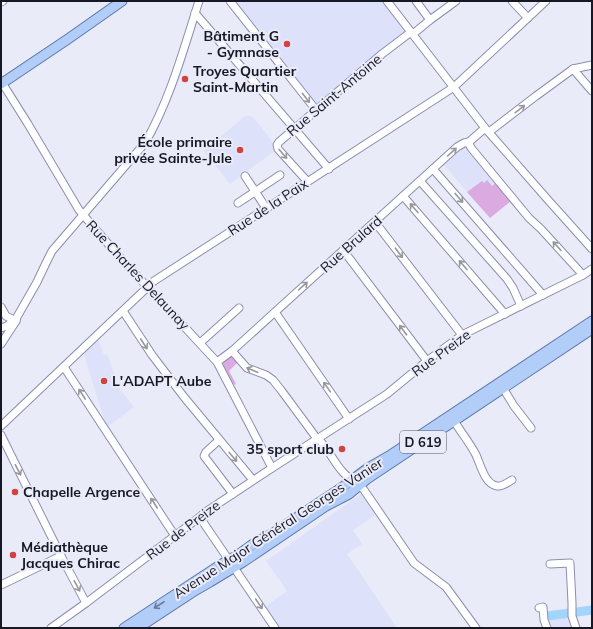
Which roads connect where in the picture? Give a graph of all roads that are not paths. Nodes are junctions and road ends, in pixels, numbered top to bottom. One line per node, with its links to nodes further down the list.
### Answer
1 (122, 1): 15 (main road)
2 (199, 1): 9 (street)
3 (230, 1): 18 (street, one-way to 18)
4 (387, 1): 12 (street)
5 (416, 1): 11 (street)
6 (456, 1): 11 (street, Rue Saint-Antoine)
7 (512, 1): 10 (street)
8 (546, 1): 10 (street, Rue de la Paix)
9 (195, 13): 19 (street); 32 (street)
10 (528, 18): 16 (street, Rue de la Paix)
11 (430, 20): 12 (street, Rue Saint-Antoine)
12 (412, 33): 16 (street); 18 (street, Rue Saint-Antoine)
13 (592, 65): 14 (street)
14 (573, 69): 17 (street); 20 (street, Rue Brulard, one-way to 14)
15 (1, 83): 32 (street, Rue Charles Delaunay)
16 (454, 87): 20 (street); 22 (street, Rue de la Paix)
17 (592, 91)
18 (316, 110): 19 (street, Rue Saint-Antoine)
19 (295, 128): 22 (street); 27 (street, Rue Saint-Antoine, one-way to 27)
20 (487, 130): 21 (street, Rue Brulard); 34 (street)
21 (469, 142): 23 (street, Rue Brulard, one-way to 21); 37 (street, one-way to 21)
22 (329, 168): 27 (street, Rue de la Paix)
23 (434, 169): 26 (street, Rue Brulard); 39 (street, one-way to 39)
24 (280, 175): 28 (street)
25 (245, 176): 28 (street)
26 (420, 181): 29 (street, Rue Brulard); 40 (street)
27 (307, 182): 31 (street, Rue de la Paix)
28 (255, 191): 30 (street); 31 (street)
29 (403, 196): 33 (street, Rue Brulard); 45 (street, one-way to 29)
30 (238, 203)
31 (266, 208): 38 (street, Rue de la Paix)
32 (83, 216): 38 (street, Rue Charles Delaunay); 47 (street)
33 (376, 222): 35 (street, Rue Brulard); 52 (street, one-way to 52)
34 (592, 249)
35 (343, 250): 44 (street, Rue Brulard, one-way to 35); 56 (street, one-way to 35)
36 (592, 269): 37 (street, Rue Preize)
37 (583, 275): 39 (street, Rue Preize)
38 (148, 288): 43 (street, Rue de la Paix); 54 (street, Rue Charles Delaunay)
39 (543, 295): 40 (street, Rue Preize)
40 (522, 306): 45 (street, Rue Preize)
41 (1, 307): 46 (street)
42 (239, 308): 54 (street)
43 (123, 311): 58 (street, Rue de la Paix); 66 (street, one-way to 66)
44 (275, 312): 55 (street, Rue Brulard); 60 (street, one-way to 44)
45 (505, 314): 52 (street, Rue Preize)
46 (6, 316): 47 (street); 49 (street)
47 (15, 320): 50 (street); 53 (street)
48 (592, 321): 68 (main road, Avenue Major Général Georges Vanier / D 619)
49 (1, 322)
50 (1, 328)
51 (592, 329): 59 (main road, D 619)
52 (462, 335): 56 (street, Rue Preize)
53 (2, 339)
54 (200, 343): 57 (street, Rue Charles Delaunay)
55 (232, 351): 57 (street, Rue Brulard); 65 (street, one-way to 55)
56 (427, 361): 60 (street, Rue Preize)
57 (217, 362): 67 (street, Rue Charles Delaunay)
58 (64, 367): 62 (street, Rue de la Paix); 74 (street, one-way to 58)
59 (503, 388): 61 (main road, D 619); 63 (street)
60 (349, 419): 65 (street, Rue Preize)
61 (454, 421): 70 (street); 71 (main road, D 619)
62 (1, 426)
63 (531, 428)
64 (1, 435): 75 (street, one-way to 75)
65 (319, 439): 67 (street, Rue de Preize); 68 (street)
66 (219, 440): 69 (street, one-way to 69); 72 (street)
67 (272, 468): 69 (street, Rue de Preize)
68 (352, 479): 71 (street); 76 (main road, Avenue Major Général Georges Vanier / D 619)
69 (253, 480): 72 (street, Rue de Preize)
70 (512, 480)
71 (360, 485): 76 (main road, D 619); 85 (street)
72 (233, 494): 73 (street, Rue de Preize)
73 (201, 516): 74 (street, Rue de Preize); 76 (street)
74 (175, 536): 79 (street, Rue de Preize)
75 (61, 556): 78 (street); 79 (street, one-way to 79)
76 (229, 560): 82 (main road, Avenue Major Général Georges Vanier / D 619, one-way to 82); 83 (main road, D 619); 84 (street, one-way to 84)
77 (550, 564): 87 (street)
78 (1, 585)
79 (86, 603): 81 (street, Rue de Preize)
80 (540, 608): 86 (street)
81 (51, 628)
82 (124, 628)
83 (138, 628)
84 (275, 628)
85 (476, 628)
86 (547, 628)
87 (576, 628)

